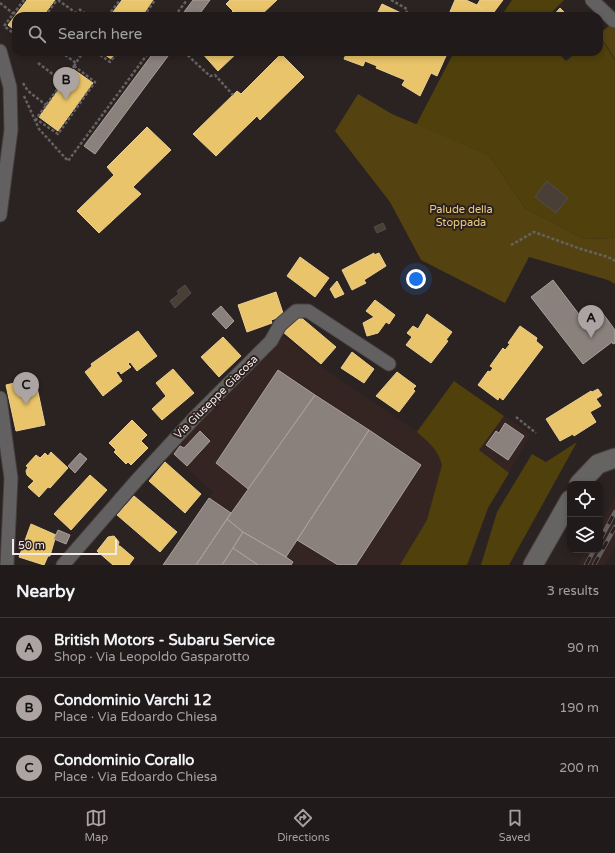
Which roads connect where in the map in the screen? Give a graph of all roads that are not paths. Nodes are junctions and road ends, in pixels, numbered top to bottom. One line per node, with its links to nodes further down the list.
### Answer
1 (592, 0): 2 (street)
2 (614, 22)
3 (0, 51): 4 (street)
4 (10, 89): 5 (street)
5 (0, 215)
6 (389, 364): 12 (street, Via Giuseppe Giacosa)
7 (0, 398): 11 (street)
8 (615, 458): 9 (street)
9 (582, 481)
10 (567, 505): 13 (street)
11 (7, 565)
12 (63, 565)
13 (533, 565)

